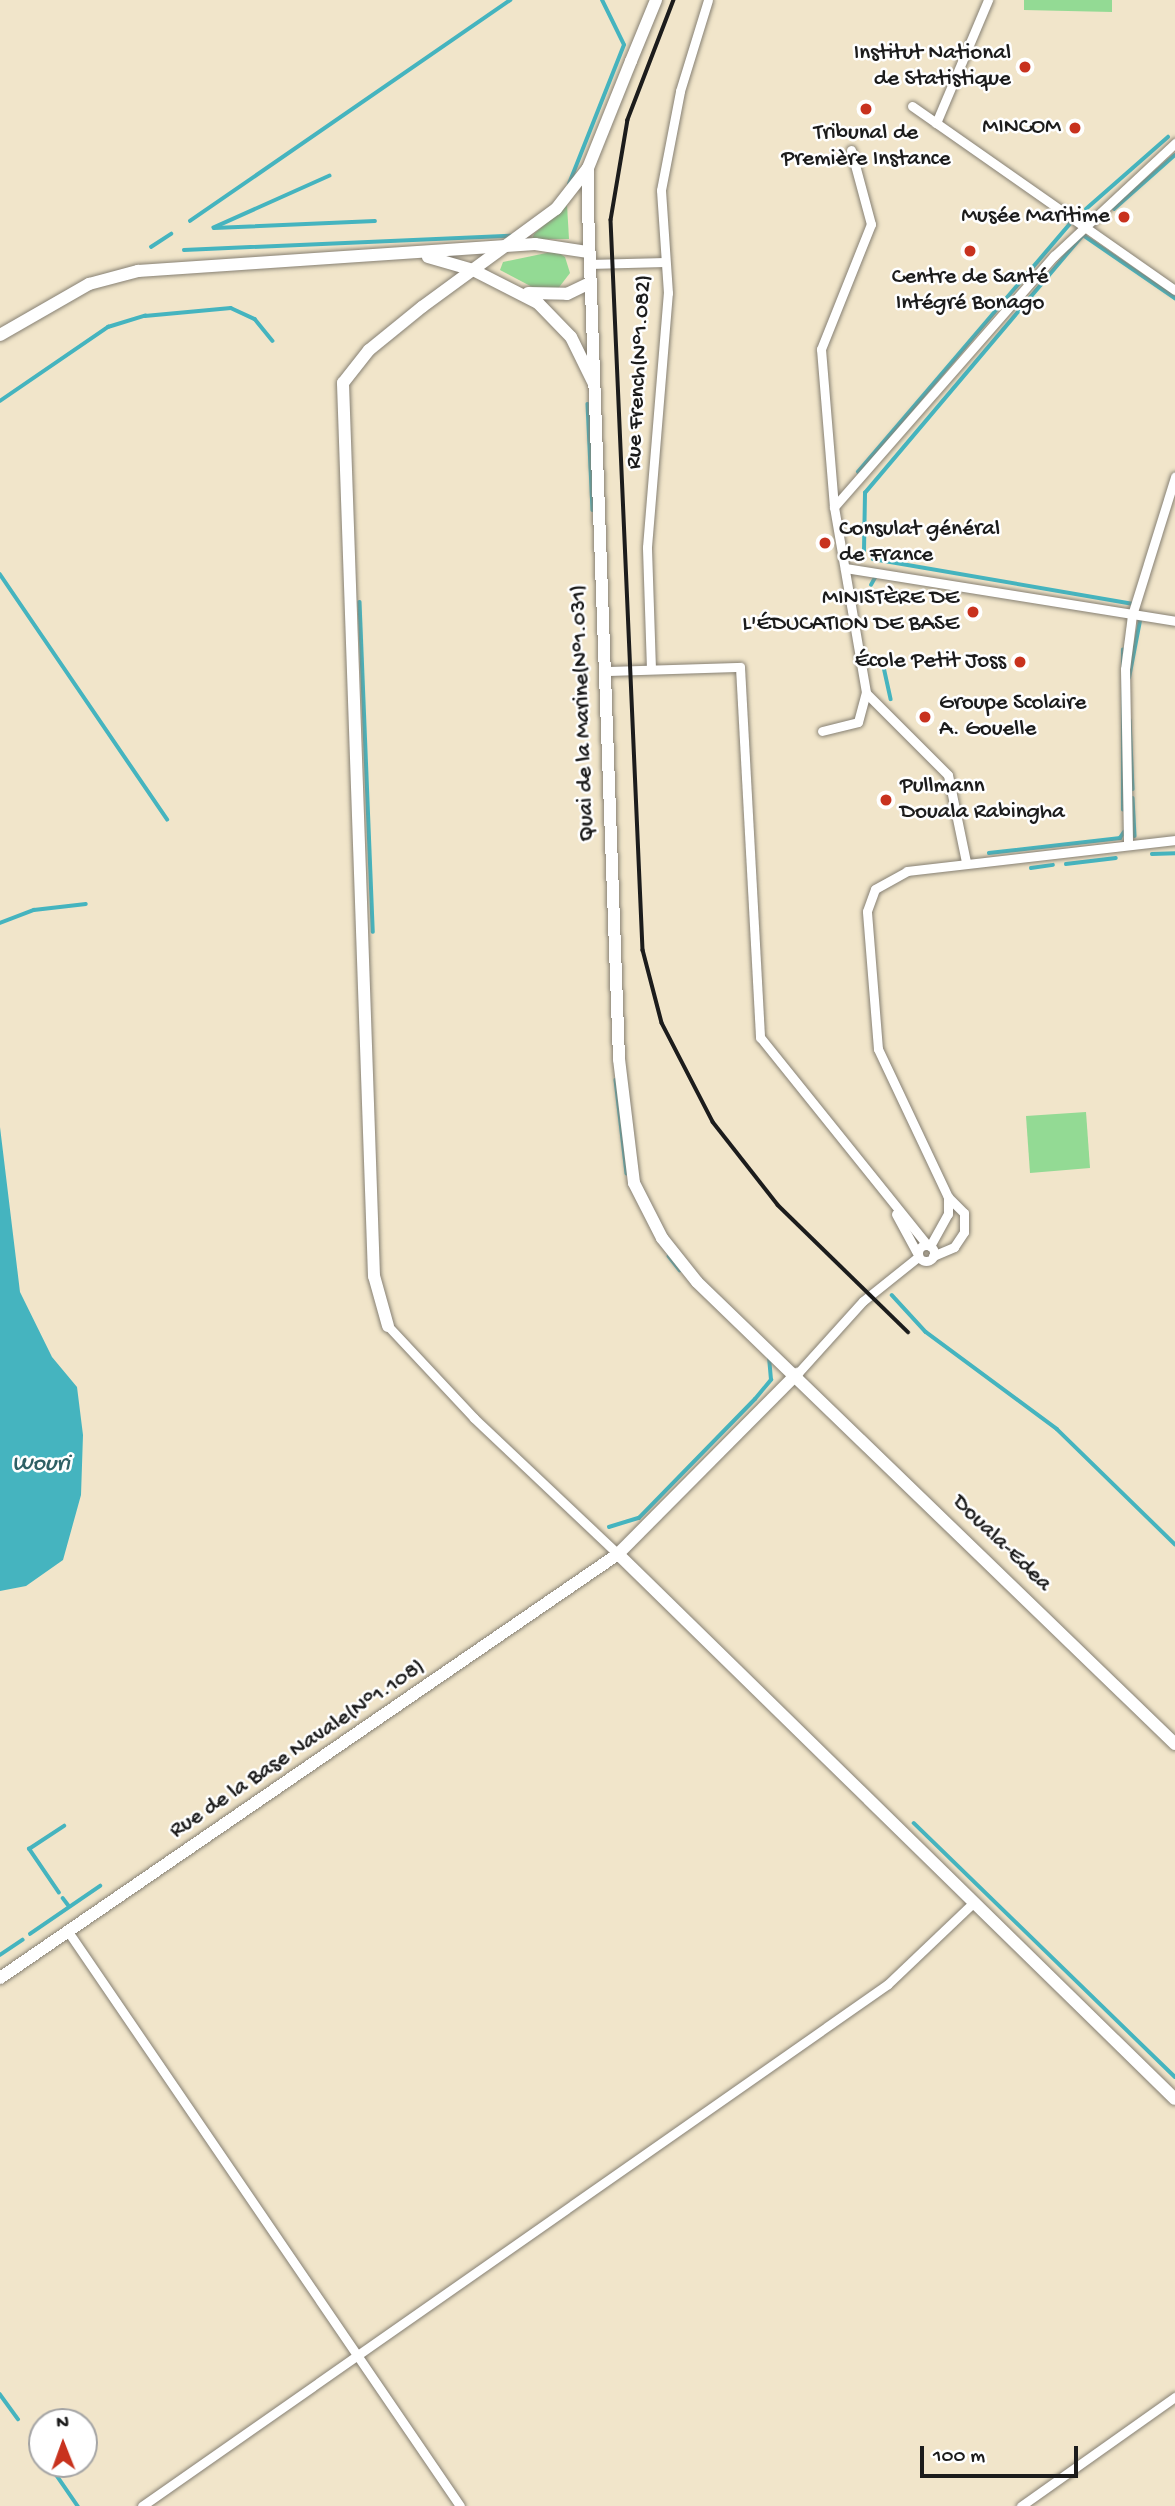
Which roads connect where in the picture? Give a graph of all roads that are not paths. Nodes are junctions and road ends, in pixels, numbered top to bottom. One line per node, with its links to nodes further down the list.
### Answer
1 (656, 0): 8 (main road, Quai de la Marine(N°1.031))
2 (708, 0): 13 (street, Rue French(N°1.082))
3 (988, 0): 5 (street)
4 (912, 106): 5 (street)
5 (936, 123): 9 (street)
6 (1175, 142): 9 (street)
7 (850, 150): 21 (street)
8 (589, 168): 10 (main road); 12 (main road, Quai de la Marine(N°1.031))
9 (1084, 224): 16 (street); 21 (street)
10 (508, 246): 11 (main road); 12 (main road); 14 (main road)
11 (417, 255): 14 (main road); 18 (main road)
12 (589, 258): 13 (street); 15 (main road, Quai de la Marine(N°1.031))
13 (665, 262): 25 (street, Rue French(N°1.082))
14 (473, 270): 17 (main road); 36 (main road)
15 (590, 283): 17 (main road); 19 (main road, Quai de la Marine(N°1.031))
16 (1175, 290)
17 (521, 292): 19 (main road)
18 (0, 335)
19 (594, 384): 26 (main road, Quai de la Marine(N°1.031))
20 (1175, 477): 23 (street)
21 (834, 507): 22 (street)
22 (845, 568): 23 (street); 27 (street)
23 (1132, 615): 24 (street); 30 (street)
24 (1175, 621)
25 (651, 669): 26 (street); 33 (street)
26 (605, 671): 37 (main road, Quai de la Marine(N°1.031))
27 (866, 692): 28 (street); 31 (street)
28 (822, 731)
29 (1175, 839): 30 (street)
30 (1128, 841): 31 (street)
31 (966, 862): 32 (street)
32 (948, 1197): 34 (street); 34 (street)
33 (896, 1214): 34 (street); 35 (street)
34 (930, 1249): 35 (street); 35 (street)
35 (918, 1255): 37 (street)
36 (388, 1326): 38 (street)
37 (797, 1374): 38 (main road); 39 (main road, Douala-Edea)
38 (618, 1554): 40 (main road); 41 (main road, Rue de la Base Navale(N°1.108))
39 (1175, 1744)
40 (974, 1902): 43 (main road); 44 (street)
41 (67, 1930): 42 (main road, Rue de la Base Navale(N°1.108)); 44 (street)
42 (0, 1978)
43 (1175, 2099)
44 (357, 2358): 46 (street); 47 (street)
45 (1175, 2397): 48 (street)
46 (142, 2506)
47 (460, 2506)
48 (1021, 2506)

